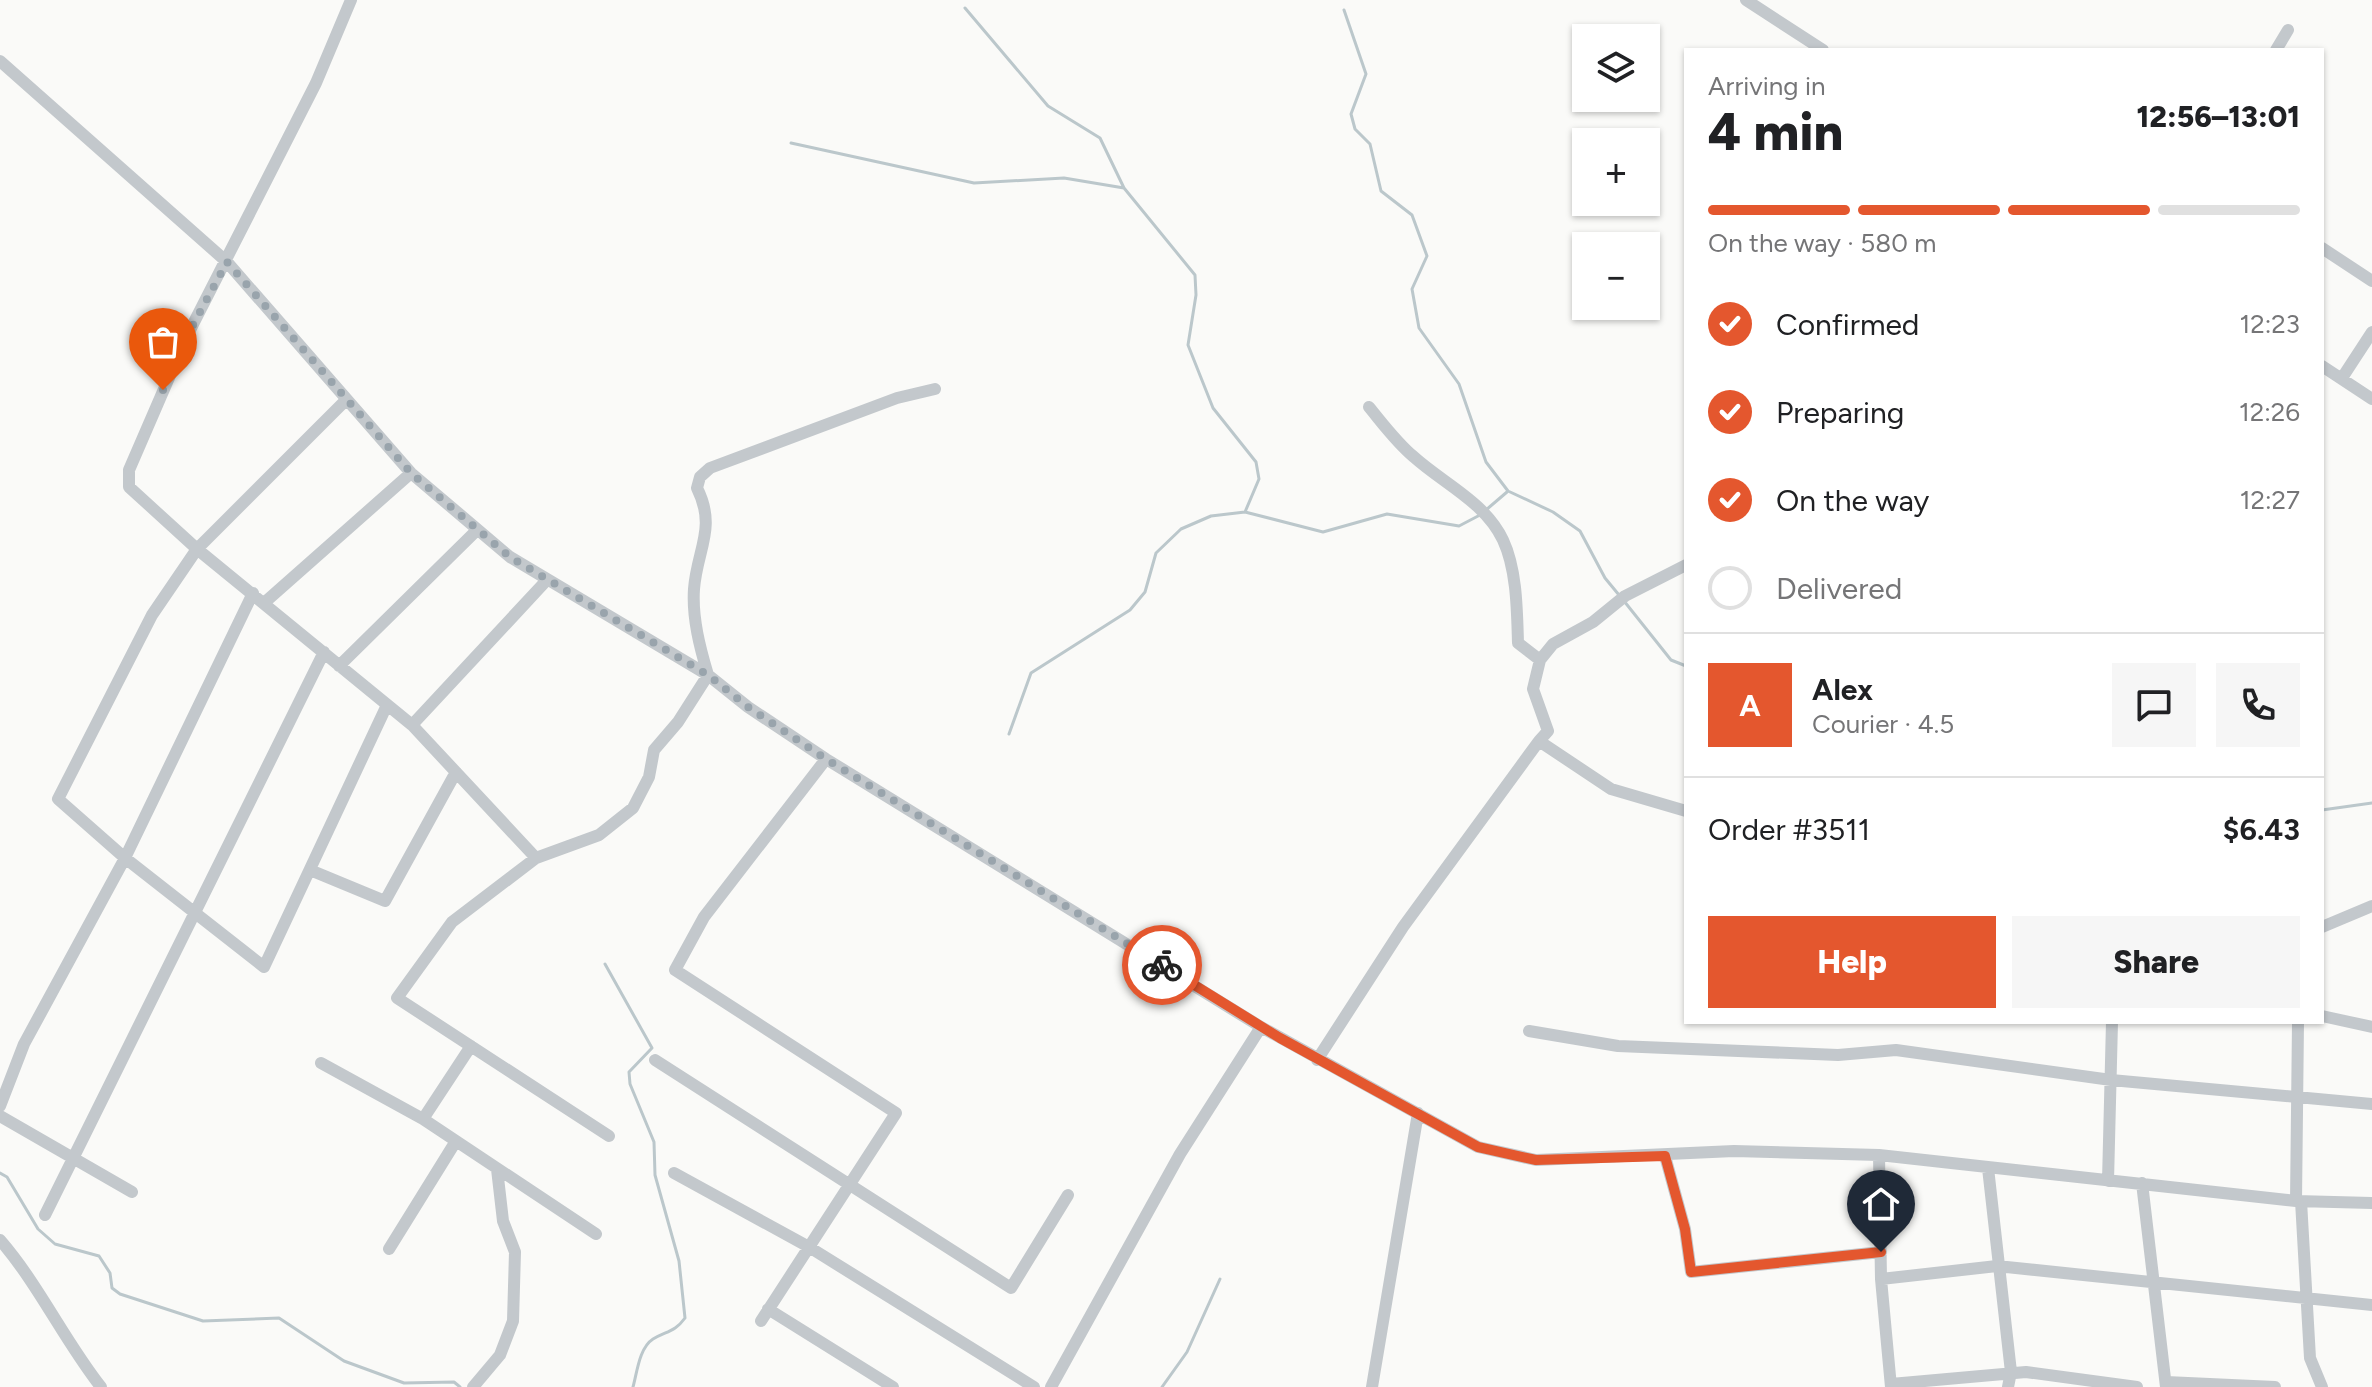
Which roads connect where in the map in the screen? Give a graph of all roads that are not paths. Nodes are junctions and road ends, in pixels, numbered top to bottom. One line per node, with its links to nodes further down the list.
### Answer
1 (351, 0): 8 (street)
2 (1746, 0): 4 (street)
3 (2288, 30): 5 (street)
4 (1820, 48)
5 (2277, 48)
6 (0, 61): 8 (street)
7 (2324, 249): 9 (street)
8 (227, 262): 15 (street); 19 (street)
9 (2372, 281)
10 (2372, 332): 12 (street)
11 (2324, 367): 12 (street)
12 (2342, 378): 14 (street)
13 (935, 389): 27 (street)
14 (2372, 399)
15 (346, 400): 17 (street); 19 (street)
16 (1369, 407): 25 (street)
17 (411, 473): 18 (street); 23 (street)
18 (476, 531): 21 (street); 26 (street)
19 (197, 549): 22 (street); 34 (street)
20 (1684, 566): 25 (street)
21 (546, 581): 27 (street); 29 (street)
22 (253, 593): 23 (street); 34 (street)
23 (264, 603): 24 (street)
24 (324, 652): 26 (street); 38 (street)
25 (1540, 660): 30 (street)
26 (339, 666): 28 (street)
27 (708, 675): 31 (street); 35 (street)
28 (387, 705): 29 (street); 36 (street)
29 (412, 725): 32 (street)
30 (1539, 741): 33 (street); 48 (street)
31 (826, 759): 43 (street); 67 (street)
32 (456, 772): 35 (street); 36 (street)
33 (1684, 810)
34 (125, 858): 38 (street); 53 (street)
35 (536, 858): 46 (street)
36 (310, 870): 38 (street)
37 (2372, 906): 39 (street)
38 (193, 912): 61 (street)
39 (2324, 926)
40 (2324, 1016): 44 (street)
41 (2112, 1024): 50 (street)
42 (2298, 1024): 51 (street)
43 (1261, 1027): 48 (street); 92 (street)
44 (2372, 1027)
45 (1529, 1031): 50 (street)
46 (471, 1046): 56 (street); 57 (street)
47 (655, 1060): 67 (street)
48 (1317, 1060): 54 (street)
49 (321, 1063): 56 (street)
50 (2111, 1080): 51 (street); 65 (street)
51 (2298, 1097): 52 (street); 70 (street)
52 (2372, 1104)
53 (0, 1106)
54 (1418, 1113): 60 (street); 93 (street)
55 (0, 1116): 61 (street)
56 (423, 1119): 58 (street)
57 (609, 1136)
58 (456, 1141): 63 (street); 76 (street)
59 (1879, 1155): 60 (street); 62 (street); 77 (street)
60 (1665, 1156): 77 (street)
61 (71, 1160): 68 (street); 72 (street)
62 (1988, 1168): 65 (street); 78 (street)
63 (497, 1169): 73 (street); 89 (street)
64 (674, 1173): 75 (street)
65 (2108, 1181): 66 (street)
66 (2142, 1183): 70 (street); 80 (street)
67 (850, 1184): 69 (street); 75 (street)
68 (132, 1192)
69 (1068, 1195)
70 (2298, 1201): 71 (street); 81 (street)
71 (2372, 1203)
72 (45, 1215)
73 (596, 1234)
74 (0, 1240): 88 (street)
75 (809, 1247): 83 (street); 91 (street)
76 (389, 1249)
77 (1881, 1252): 79 (street)
78 (1997, 1266): 79 (street); 80 (street); 85 (street)
79 (1881, 1279): 86 (street)
80 (2153, 1282): 81 (street); 87 (street)
81 (2306, 1299): 82 (street); 97 (street)
82 (2372, 1305)
83 (768, 1309): 84 (street); 90 (street)
84 (761, 1321)
85 (2011, 1372): 86 (street); 94 (street); 95 (street)
86 (1891, 1385)
87 (2166, 1385): 96 (street)
88 (101, 1387)
89 (473, 1387)
90 (893, 1387)
91 (1034, 1387)
92 (1051, 1387)
93 (1372, 1387)
94 (2008, 1387)
95 (2137, 1387)
96 (2275, 1387)
97 (2322, 1387)

